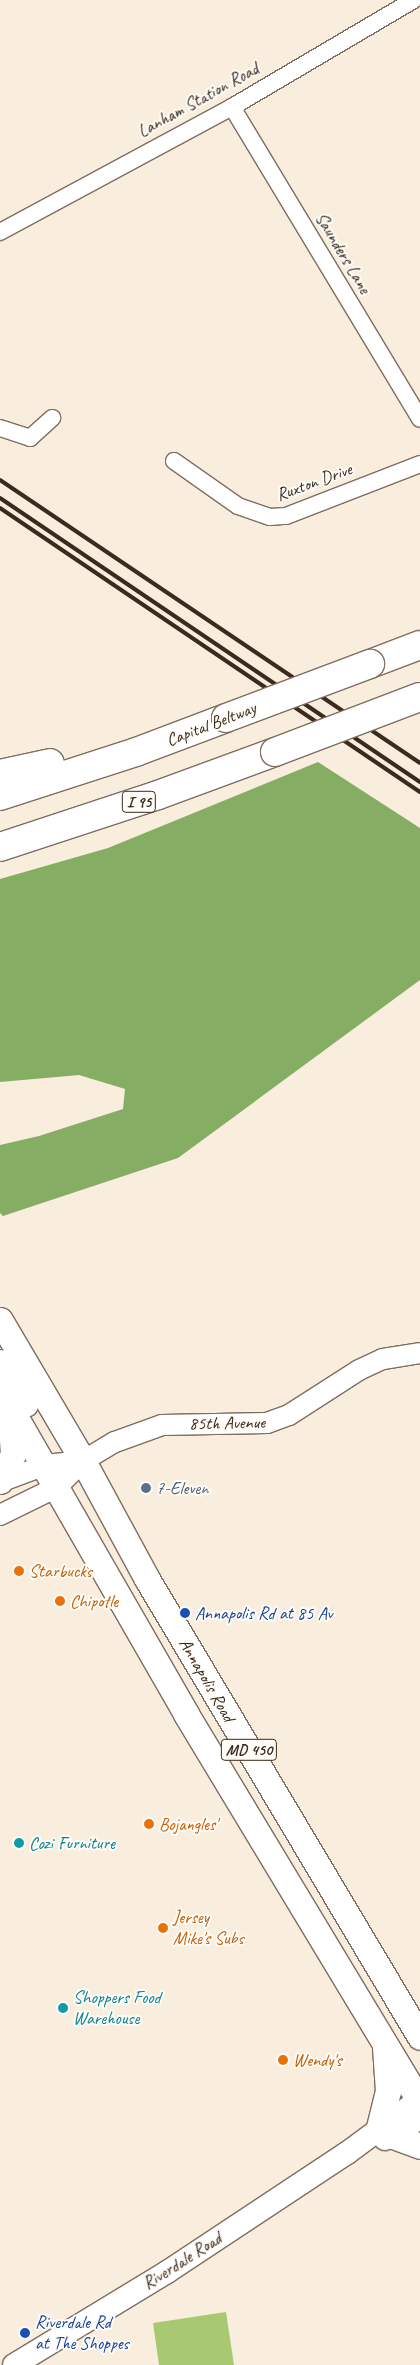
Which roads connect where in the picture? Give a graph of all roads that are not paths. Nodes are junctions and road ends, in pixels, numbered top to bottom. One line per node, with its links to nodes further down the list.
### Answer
1 (414, 0): 2 (street, Lanham Station Road)
2 (232, 108): 3 (street, Lanham Station Road); 5 (street, Saunders Lane)
3 (0, 232)
4 (52, 418): 6 (street)
5 (420, 419)
6 (0, 428)
7 (174, 461): 8 (street, Ruxton Drive)
8 (420, 464)
9 (420, 645): 11 (highway, Capital Beltway, bridge)
10 (420, 697): 14 (highway, I 95, bridge)
11 (226, 718): 12 (highway); 13 (highway, Capital Beltway)
12 (0, 774)
13 (0, 796)
14 (0, 847)
15 (0, 1320): 19 (main road, Annapolis Road / MD 450)
16 (420, 1353): 19 (street, 85th Avenue)
17 (0, 1362): 19 (main road)
18 (4, 1397): 20 (main road, Annapolis Road / MD 450); 21 (main road)
19 (84, 1461): 20 (street, 85th Avenue); 22 (street, 85th Avenue); 25 (main road, Annapolis Road / MD 450)
20 (45, 1465): 21 (street, 85th Avenue); 22 (main road, Annapolis Road / MD 450)
21 (0, 1481)
22 (57, 1487): 23 (street, 85th Avenue); 24 (main road, Annapolis Road / MD 450)
23 (0, 1515)
24 (186, 1714): 25 (main road); 27 (main road, Annapolis Road / MD 450)
25 (323, 1877): 26 (main road, Annapolis Road / MD 450)
26 (420, 2036)
27 (384, 2042): 28 (main road, Annapolis Road / MD 450); 29 (main road)
28 (420, 2104): 29 (main road, Riverdale Road)
29 (386, 2131): 30 (main road); 31 (main road, Riverdale Road)
30 (420, 2146)
31 (14, 2365)

